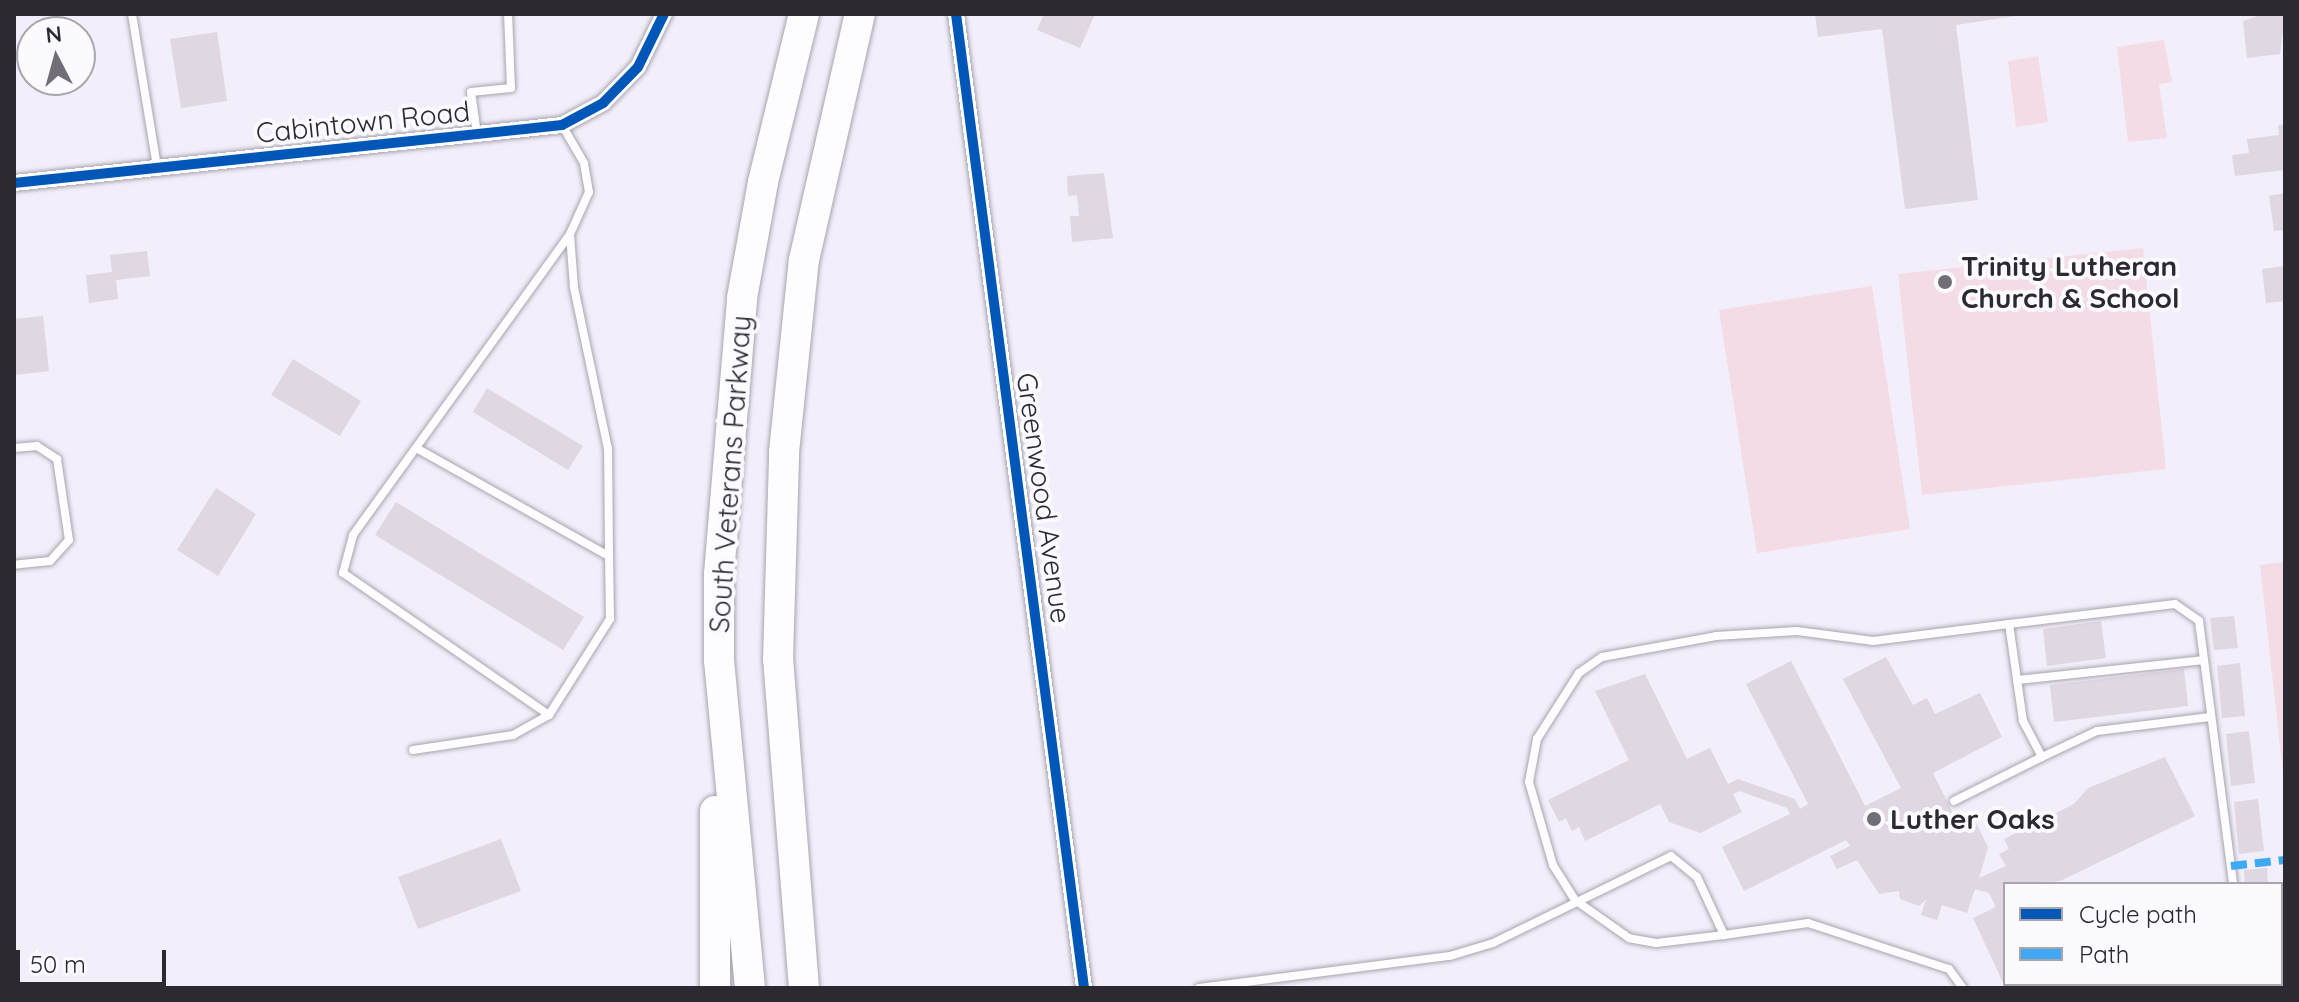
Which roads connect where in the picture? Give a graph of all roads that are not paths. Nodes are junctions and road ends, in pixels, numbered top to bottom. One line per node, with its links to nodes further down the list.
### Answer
1 (132, 14): 9 (lane)
2 (508, 14): 8 (lane)
3 (664, 14): 7 (street, Cabintown Road)
4 (804, 14): 18 (highway, South Veterans Parkway)
5 (860, 14): 30 (highway, South Veterans Parkway)
6 (956, 14): 31 (street, Greenwood Avenue)
7 (562, 125): 8 (street, Cabintown Road); 11 (lane)
8 (477, 134): 9 (street, Cabintown Road)
9 (157, 168): 10 (street, Cabintown Road)
10 (14, 183)
11 (570, 234): 13 (lane); 14 (lane)
12 (14, 448): 15 (lane)
13 (418, 449): 14 (lane); 20 (lane)
14 (609, 556): 20 (lane)
15 (14, 565)
16 (2009, 624): 17 (lane); 19 (lane); 26 (lane)
17 (2203, 660): 19 (lane); 21 (lane)
18 (719, 661): 28 (highway); 29 (highway, South Veterans Parkway)
19 (2017, 680): 23 (lane)
20 (549, 715): 22 (lane)
21 (2210, 717): 23 (lane); 25 (lane)
22 (413, 750)
23 (2042, 757): 24 (lane)
24 (1954, 801)
25 (2233, 882)
26 (1575, 900): 27 (lane); 27 (lane); 32 (lane)
27 (1724, 935): 33 (lane)
28 (715, 988)
29 (750, 988)
30 (804, 988)
31 (1084, 988)
32 (1199, 988)
33 (1963, 988)

